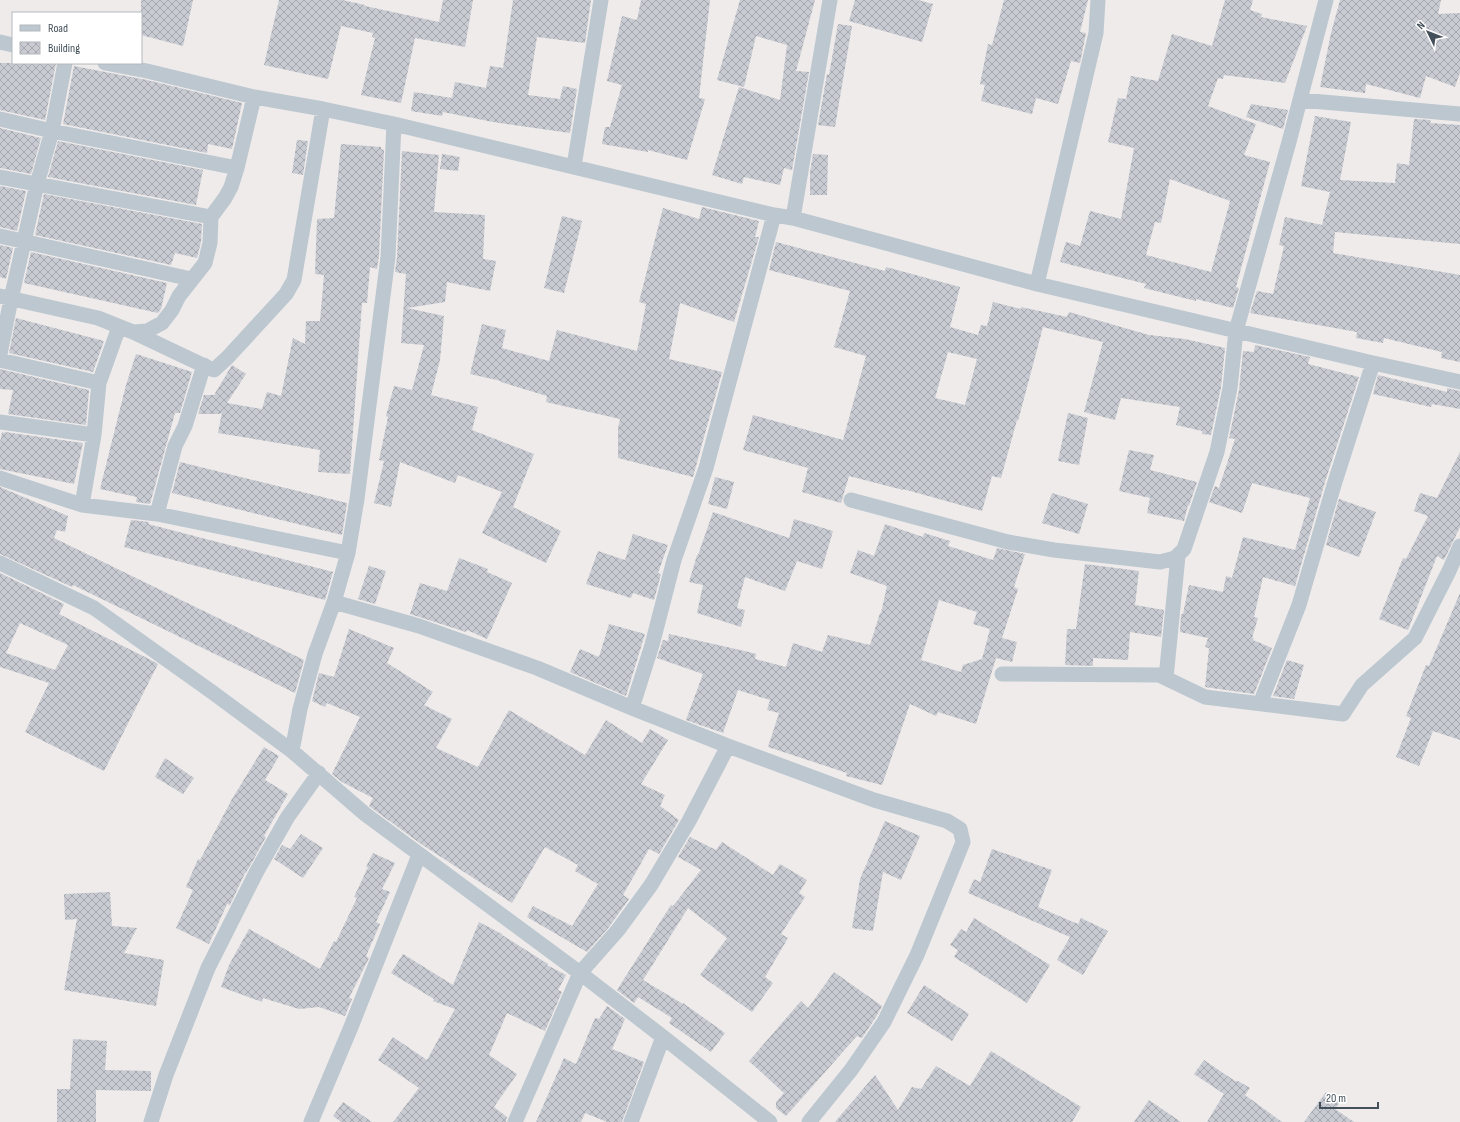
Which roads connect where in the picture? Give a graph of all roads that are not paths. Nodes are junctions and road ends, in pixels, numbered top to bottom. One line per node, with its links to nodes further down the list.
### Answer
1 (601, 0): 16 (street)
2 (830, 0): 22 (street)
3 (1098, 0): 26 (street)
4 (1326, 0): 10 (street)
5 (0, 42): 6 (street)
6 (12, 45)
7 (65, 64): 15 (street)
8 (110, 64): 9 (street)
9 (254, 97): 11 (street); 17 (street)
10 (1300, 100): 12 (street); 29 (street)
11 (323, 109): 14 (street); 33 (street)
12 (1460, 114)
13 (0, 119): 15 (street)
14 (394, 124): 16 (street); 43 (street)
15 (52, 131): 17 (street); 19 (street)
16 (574, 166): 20 (street)
17 (237, 168): 21 (street)
18 (0, 177): 19 (street)
19 (37, 184): 21 (street); 24 (street)
20 (774, 215): 22 (street); 50 (street)
21 (211, 217): 25 (street)
22 (793, 218): 26 (street)
23 (0, 236): 24 (street)
24 (24, 241): 25 (street); 27 (street)
25 (191, 279): 28 (street)
26 (1037, 284): 29 (street)
27 (5, 298): 28 (street); 30 (street)
28 (126, 329): 33 (street); 35 (street)
29 (1236, 331): 32 (street); 44 (street)
30 (0, 354)
31 (0, 360): 35 (street)
32 (1373, 363): 34 (street); 49 (street)
33 (204, 365): 41 (street)
34 (1460, 382)
35 (99, 383): 37 (street)
36 (0, 422): 37 (street)
37 (94, 435): 40 (street)
38 (0, 478): 40 (street)
39 (851, 500): 44 (street)
40 (82, 506): 41 (street)
41 (157, 514): 43 (street)
42 (1460, 546): 48 (street)
43 (348, 553): 46 (street)
44 (1178, 556): 48 (street)
45 (0, 563): 52 (street)
46 (334, 602): 50 (street); 52 (street)
47 (1002, 674): 48 (street)
48 (1166, 678)
49 (1263, 696)
50 (632, 708): 51 (street)
51 (728, 746): 55 (street); 62 (street)
52 (292, 751): 53 (street)
53 (319, 773): 54 (street); 57 (street)
54 (419, 855): 55 (street); 58 (street)
55 (580, 973): 56 (street); 59 (street)
56 (663, 1037): 60 (street); 61 (street)
57 (151, 1122)
58 (312, 1122)
59 (515, 1122)
60 (631, 1122)
61 (770, 1122)
62 (809, 1122)

